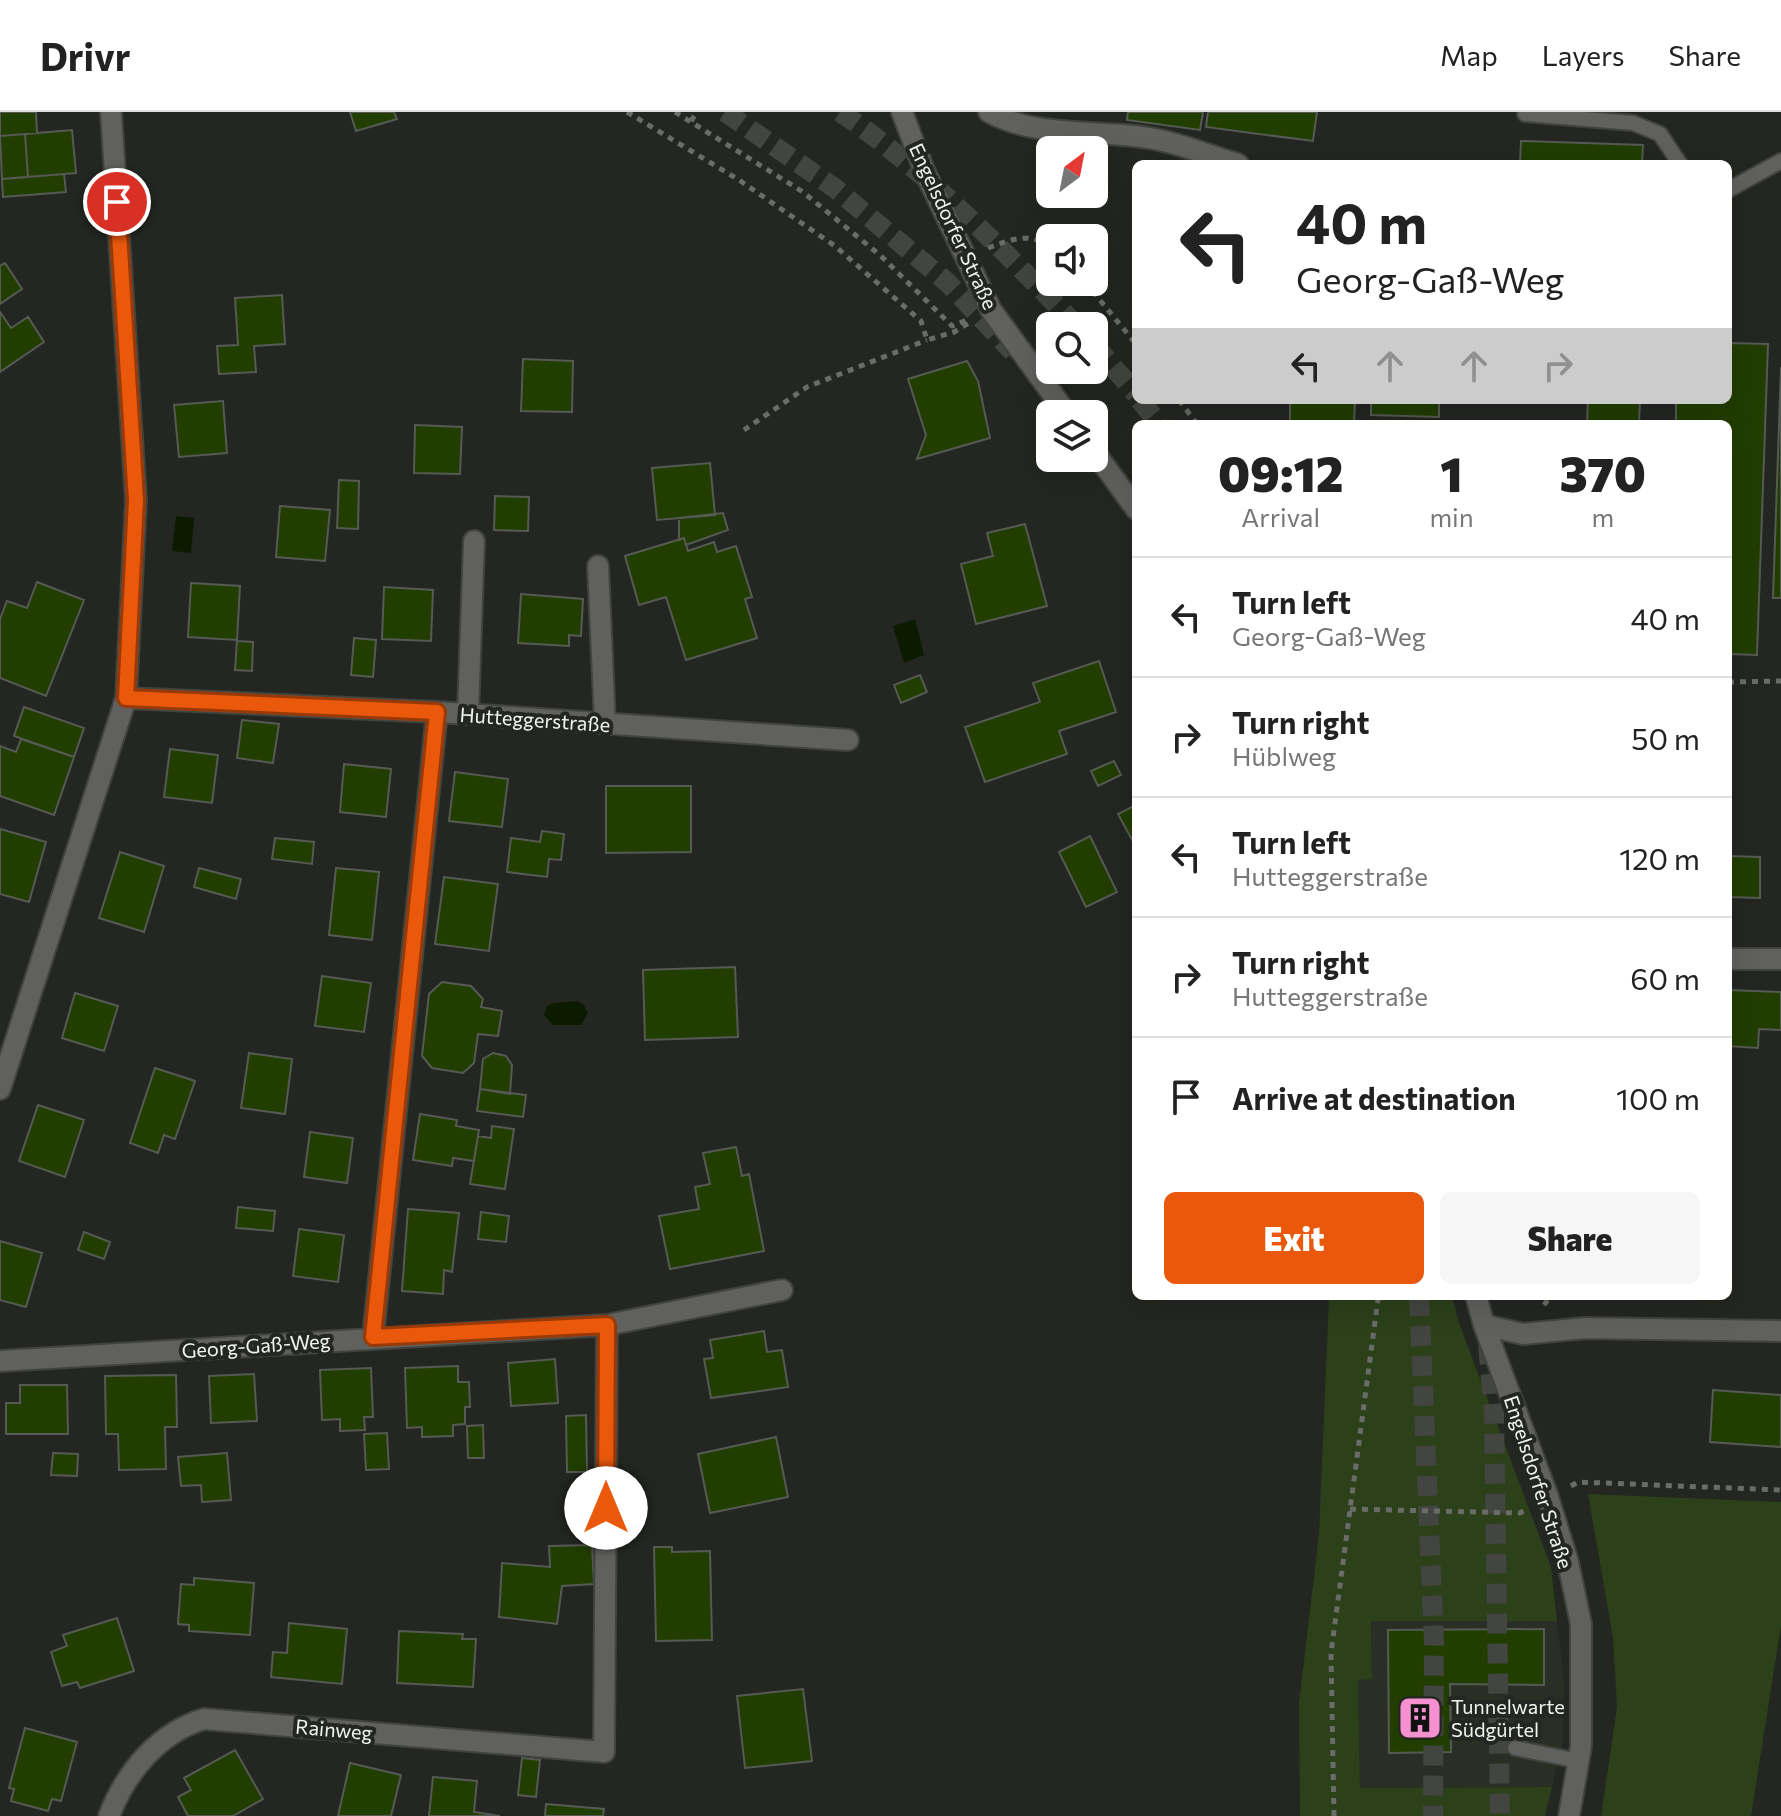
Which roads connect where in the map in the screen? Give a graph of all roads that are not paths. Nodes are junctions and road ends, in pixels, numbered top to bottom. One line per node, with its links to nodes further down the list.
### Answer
1 (111, 112): 14 (street)
2 (902, 112): 9 (street, Engelsdorfer Straße)
3 (989, 112): 5 (street)
4 (1525, 114): 6 (lane)
5 (1224, 160)
6 (1677, 160)
7 (1781, 161): 8 (lane)
8 (1732, 188)
9 (1055, 400)
10 (1108, 470): 11 (street)
11 (1132, 503)
12 (474, 541): 16 (street)
13 (598, 566): 17 (street)
14 (126, 698): 15 (street, Hutteggerstraße); 21 (street)
15 (437, 712): 16 (street, Hutteggerstraße); 27 (street)
16 (468, 714): 17 (street, Hutteggerstraße)
17 (605, 724): 18 (street, Hutteggerstraße)
18 (848, 740)
19 (1732, 959): 20 (street)
20 (1781, 959)
21 (0, 1089)
22 (782, 1290): 24 (street, Georg-Gaß-Weg)
23 (1477, 1300): 25 (street, Engelsdorfer Straße)
24 (607, 1325): 27 (street, Georg-Gaß-Weg); 31 (street, Rainweg)
25 (1484, 1325): 26 (street); 30 (street, Engelsdorfer Straße)
26 (1781, 1331)
27 (373, 1337): 28 (street, Georg-Gaß-Weg)
28 (0, 1361)
29 (1515, 1748): 30 (lane)
30 (1579, 1761): 32 (street, Engelsdorfer Straße)
31 (109, 1816)
32 (1569, 1816)

